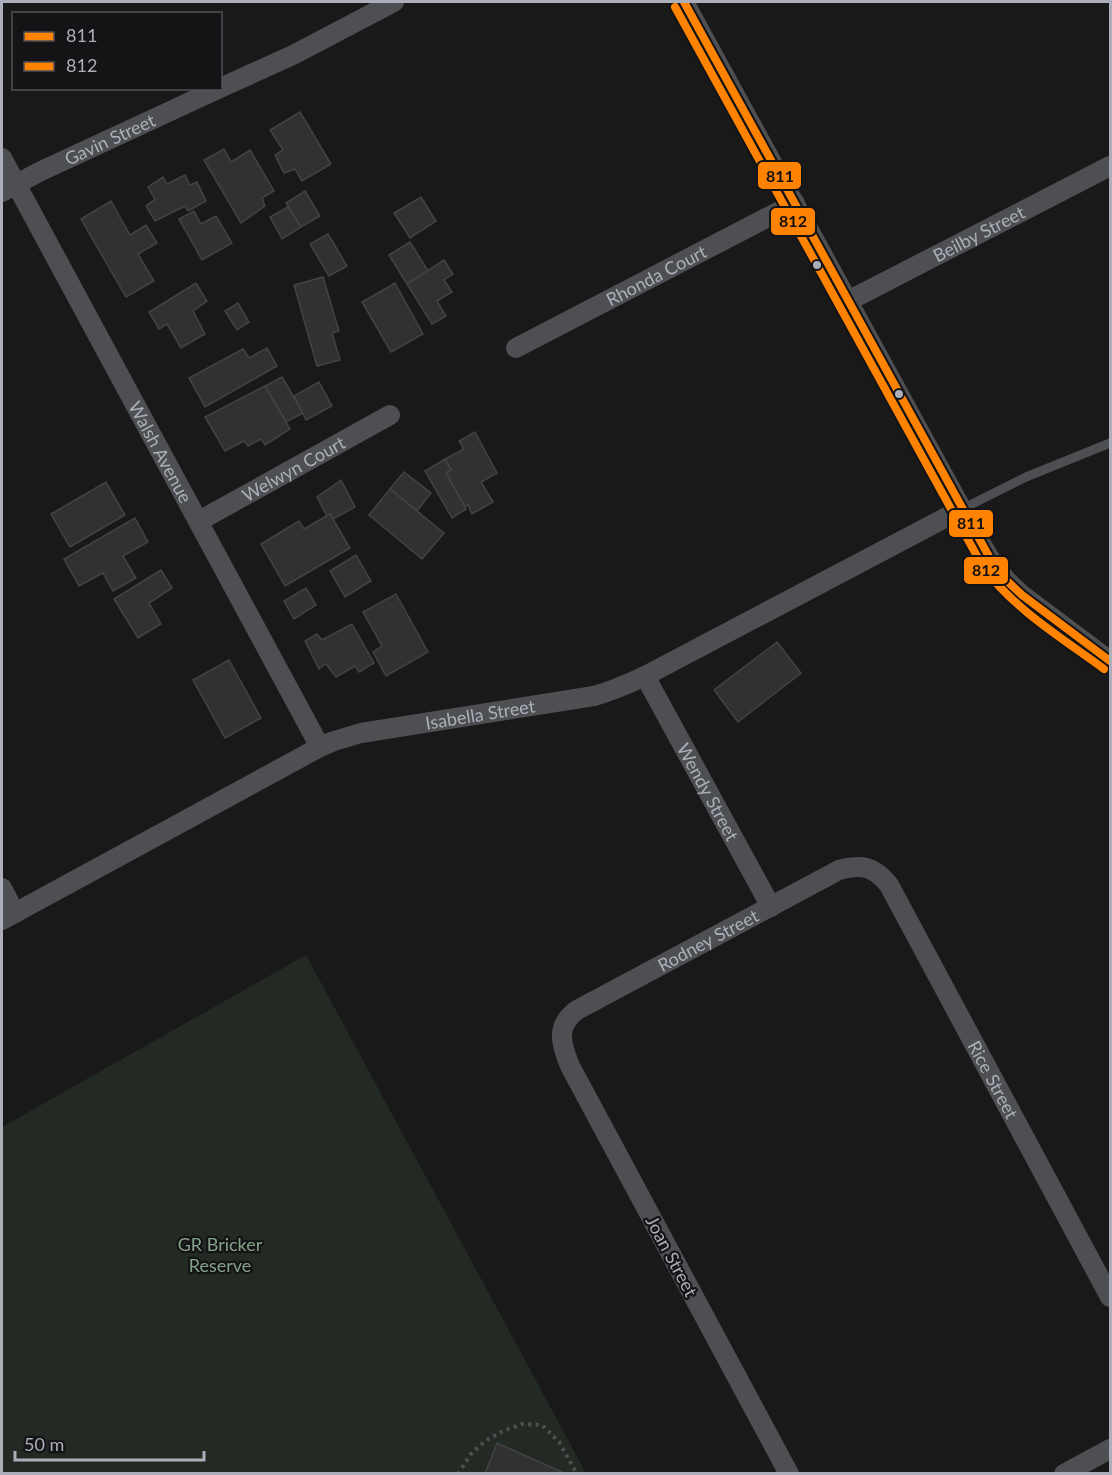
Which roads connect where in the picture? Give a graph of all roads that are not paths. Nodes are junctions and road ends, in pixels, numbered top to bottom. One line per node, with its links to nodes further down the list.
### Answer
1 (394, 2): 3 (street, Gavin Street)
2 (684, 2): 8 (street)
3 (222, 87)
4 (216, 90): 7 (street, Gavin Street)
5 (2, 158): 7 (street, Walsh Avenue)
6 (1110, 166): 9 (street, Beilby Street)
7 (9, 189): 14 (street, Walsh Avenue)
8 (795, 203): 9 (street); 10 (street, Rhonda Court)
9 (848, 301): 13 (street)
10 (516, 348)
11 (390, 416): 14 (street, Welwyn Court)
12 (1110, 444): 13 (lane)
13 (962, 508): 15 (street); 16 (street, Isabella Street)
14 (199, 521): 17 (street, Walsh Avenue)
15 (1110, 661)
16 (645, 676): 17 (street, Isabella Street); 20 (street, Wendy Street)
17 (320, 747): 21 (street, Isabella Street)
18 (869, 868): 20 (street, Rodney Street); 23 (street, Rice Street)
19 (2, 888): 21 (street)
20 (771, 907): 22 (street, Rodney Street)
21 (8, 917)
22 (561, 1036): 25 (street, Joan Street)
23 (1110, 1297)
24 (1110, 1449): 26 (street)
25 (789, 1473)
26 (1064, 1473)

